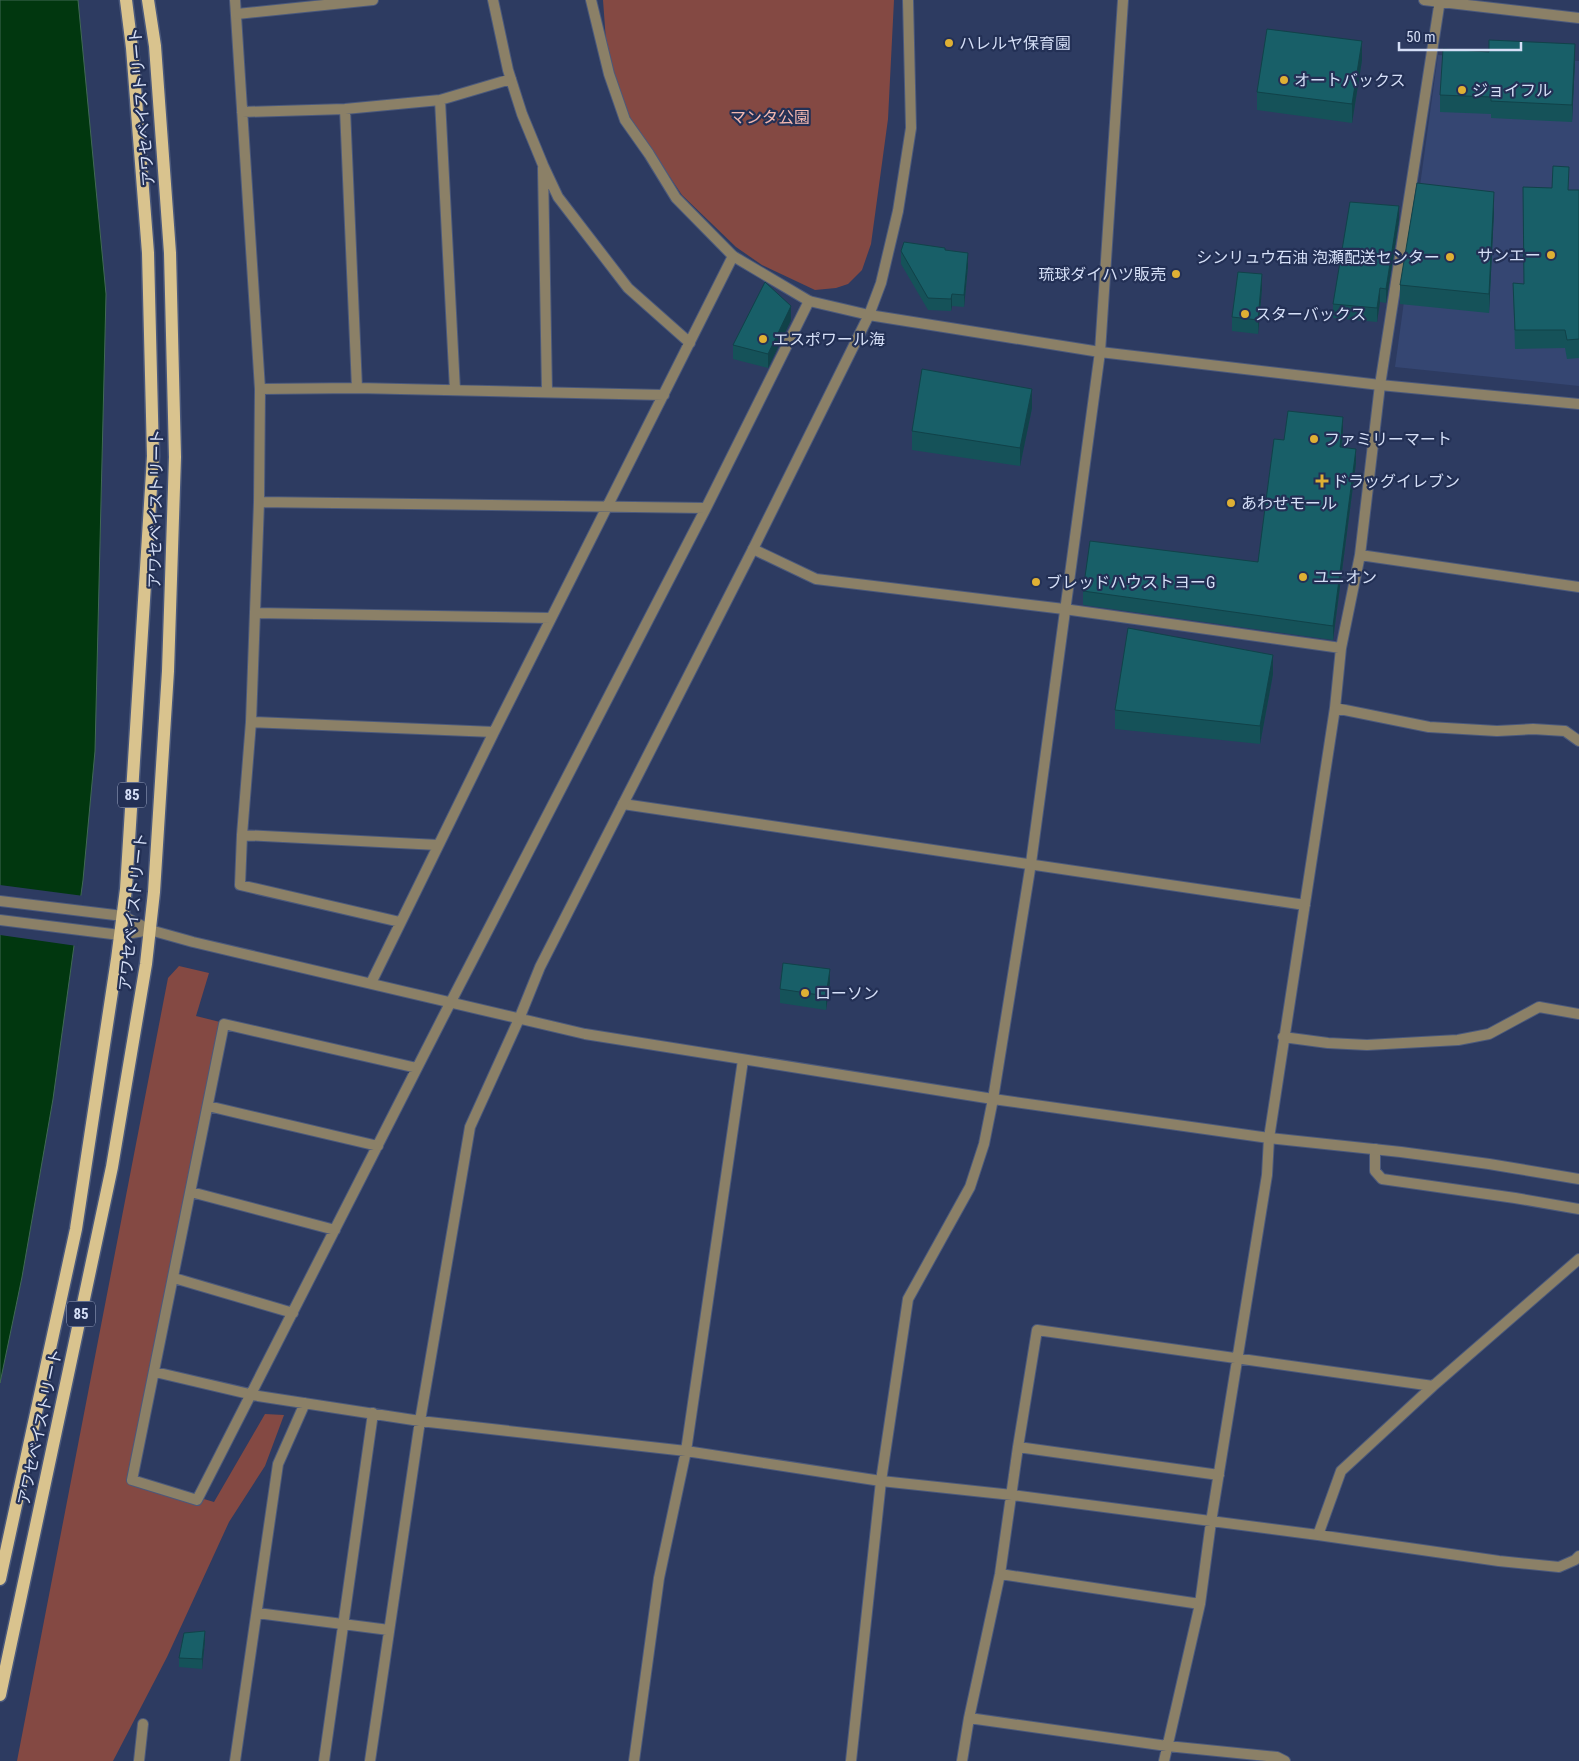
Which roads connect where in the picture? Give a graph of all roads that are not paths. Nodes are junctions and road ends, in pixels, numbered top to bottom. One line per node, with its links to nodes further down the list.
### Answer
1 (126, 0): 50 (main road, アワセベイストリート / 85)
2 (148, 0): 53 (main road, アワセベイストリート / 85)
3 (235, 0): 11 (street)
4 (373, 0): 11 (street)
5 (493, 0): 13 (street)
6 (591, 0): 18 (street)
7 (908, 0): 20 (street)
8 (1123, 0): 22 (street)
9 (1424, 0): 10 (street)
10 (1440, 0): 12 (street); 23 (street)
11 (237, 14): 16 (street)
12 (1579, 18)
13 (511, 79): 14 (street); 17 (street)
14 (440, 100): 15 (street); 26 (street)
15 (345, 109): 16 (street); 24 (street)
16 (242, 112): 25 (street)
17 (542, 165): 21 (street); 27 (street)
18 (734, 256): 19 (street); 21 (street)
19 (809, 300): 20 (street); 32 (street)
20 (869, 315): 22 (street); 33 (street)
21 (690, 343): 28 (street)
22 (1100, 352): 23 (street); 36 (street)
23 (1380, 384): 29 (street); 34 (street)
24 (357, 388): 25 (street); 26 (street)
25 (260, 389): 30 (street)
26 (455, 390): 27 (street)
27 (547, 392): 28 (street)
28 (664, 394): 31 (street)
29 (1579, 404)
30 (259, 502): 31 (street); 37 (street)
31 (607, 507): 32 (street); 38 (street)
32 (706, 508): 56 (street)
33 (753, 549): 36 (street); 44 (street)
34 (1360, 555): 35 (street); 39 (street)
35 (1579, 587)
36 (1064, 608): 39 (street); 47 (street)
37 (255, 613): 38 (street); 41 (street)
38 (551, 618): 42 (street)
39 (1341, 648): 40 (street)
40 (1335, 708): 43 (street); 49 (street)
41 (251, 722): 42 (street); 45 (street)
42 (494, 732): 46 (street)
43 (1579, 741)
44 (623, 804): 47 (street); 58 (street)
45 (242, 835): 46 (street); 52 (street)
46 (438, 845): 52 (street)
47 (1030, 863): 49 (street); 62 (street)
48 (0, 901): 50 (street)
49 (1304, 905): 59 (street)
50 (123, 916): 53 (street); 54 (main road, アワセベイストリート / 85)
51 (0, 920): 54 (street)
52 (400, 922): 55 (street)
53 (150, 930): 54 (street); 55 (street); 95 (main road, アワセベイストリート / 85)
54 (120, 935): 90 (main road, アワセベイストリート / 85)
55 (371, 983): 56 (street)
56 (450, 1002): 58 (street); 61 (street)
57 (1579, 1014): 59 (street)
58 (520, 1019): 60 (street); 80 (street)
59 (1283, 1037): 64 (street)
60 (743, 1060): 62 (street); 82 (street)
61 (417, 1068): 63 (street); 65 (street)
62 (993, 1099): 64 (street); 84 (street)
63 (208, 1106): 65 (street); 68 (street)
64 (1269, 1138): 66 (street); 74 (street)
65 (378, 1146): 70 (street)
66 (1374, 1149): 67 (street); 69 (street)
67 (1579, 1179)
68 (191, 1192): 70 (street); 72 (street)
69 (1579, 1209)
70 (335, 1230): 73 (street)
71 (1579, 1259): 76 (street)
72 (174, 1278): 73 (street); 75 (street)
73 (293, 1313): 77 (street)
74 (1237, 1359): 76 (street); 81 (street); 83 (street)
75 (155, 1372): 77 (street); 77 (street)
76 (1433, 1386): 87 (street)
77 (252, 1394): 78 (street)
78 (305, 1403): 79 (street); 92 (street)
79 (373, 1413): 80 (street); 93 (street)
80 (420, 1421): 82 (street); 94 (street)
81 (1018, 1448): 83 (street); 85 (street)
82 (686, 1451): 84 (street); 103 (street)
83 (1218, 1475): 86 (street)
84 (881, 1481): 85 (street); 104 (street)
85 (1012, 1495): 86 (street); 89 (street)
86 (1211, 1522): 87 (street); 91 (street)
87 (1318, 1535): 88 (street)
88 (1579, 1556)
89 (1000, 1574): 91 (street); 96 (street)
90 (0, 1579)
91 (1200, 1604): 98 (street)
92 (257, 1613): 93 (street); 100 (street)
93 (344, 1624): 94 (street); 101 (street)
94 (389, 1630): 102 (street)
95 (0, 1695)
96 (969, 1718): 98 (street); 105 (street)
97 (143, 1724): 99 (street)
98 (1167, 1746): 106 (street); 107 (street)
99 (139, 1761)
100 (235, 1761)
101 (324, 1761)
102 (370, 1761)
103 (634, 1761)
104 (851, 1761)
105 (962, 1761)
106 (1164, 1761)
107 (1285, 1761)

